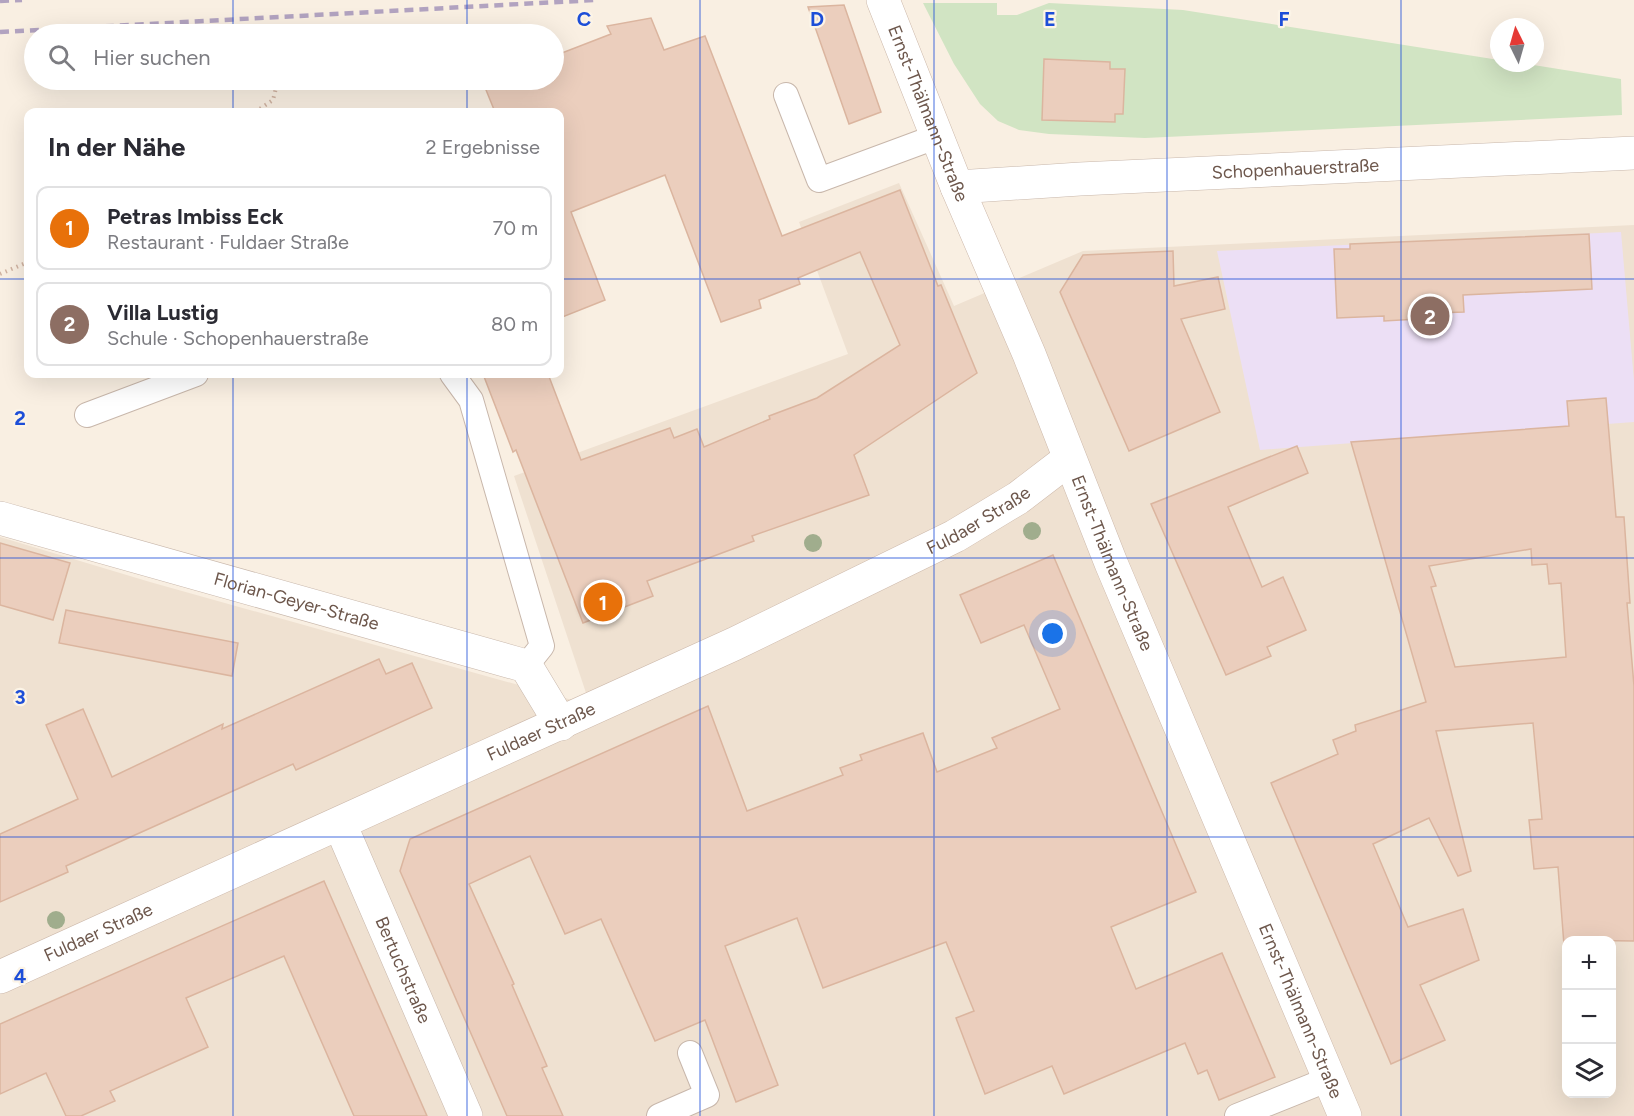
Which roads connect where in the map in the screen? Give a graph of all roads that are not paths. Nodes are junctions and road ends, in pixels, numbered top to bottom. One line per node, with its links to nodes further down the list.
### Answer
1 (884, 3): 3 (street, Ernst-Thälmann-Straße)
2 (786, 95): 3 (lane)
3 (938, 136): 5 (street, Ernst-Thälmann-Straße)
4 (1634, 153): 5 (street, Schopenhauerstraße)
5 (957, 187): 9 (street, Ernst-Thälmann-Straße)
6 (185, 378): 8 (lane)
7 (455, 378): 11 (lane)
8 (87, 415)
9 (1069, 459): 12 (street, Fuldaer Straße); 16 (street, Ernst-Thälmann-Straße)
10 (0, 518): 11 (street, Florian-Geyer-Straße)
11 (526, 666): 12 (street)
12 (561, 724): 13 (street, Fuldaer Straße)
13 (340, 824): 14 (street, Fuldaer Straße); 17 (street, Bertuchstraße)
14 (0, 977)
15 (690, 1053): 18 (lane)
16 (1329, 1079): 19 (lane); 20 (street, Ernst-Thälmann-Straße)
17 (466, 1116)
18 (659, 1116)
19 (1237, 1116)
20 (1345, 1116)

